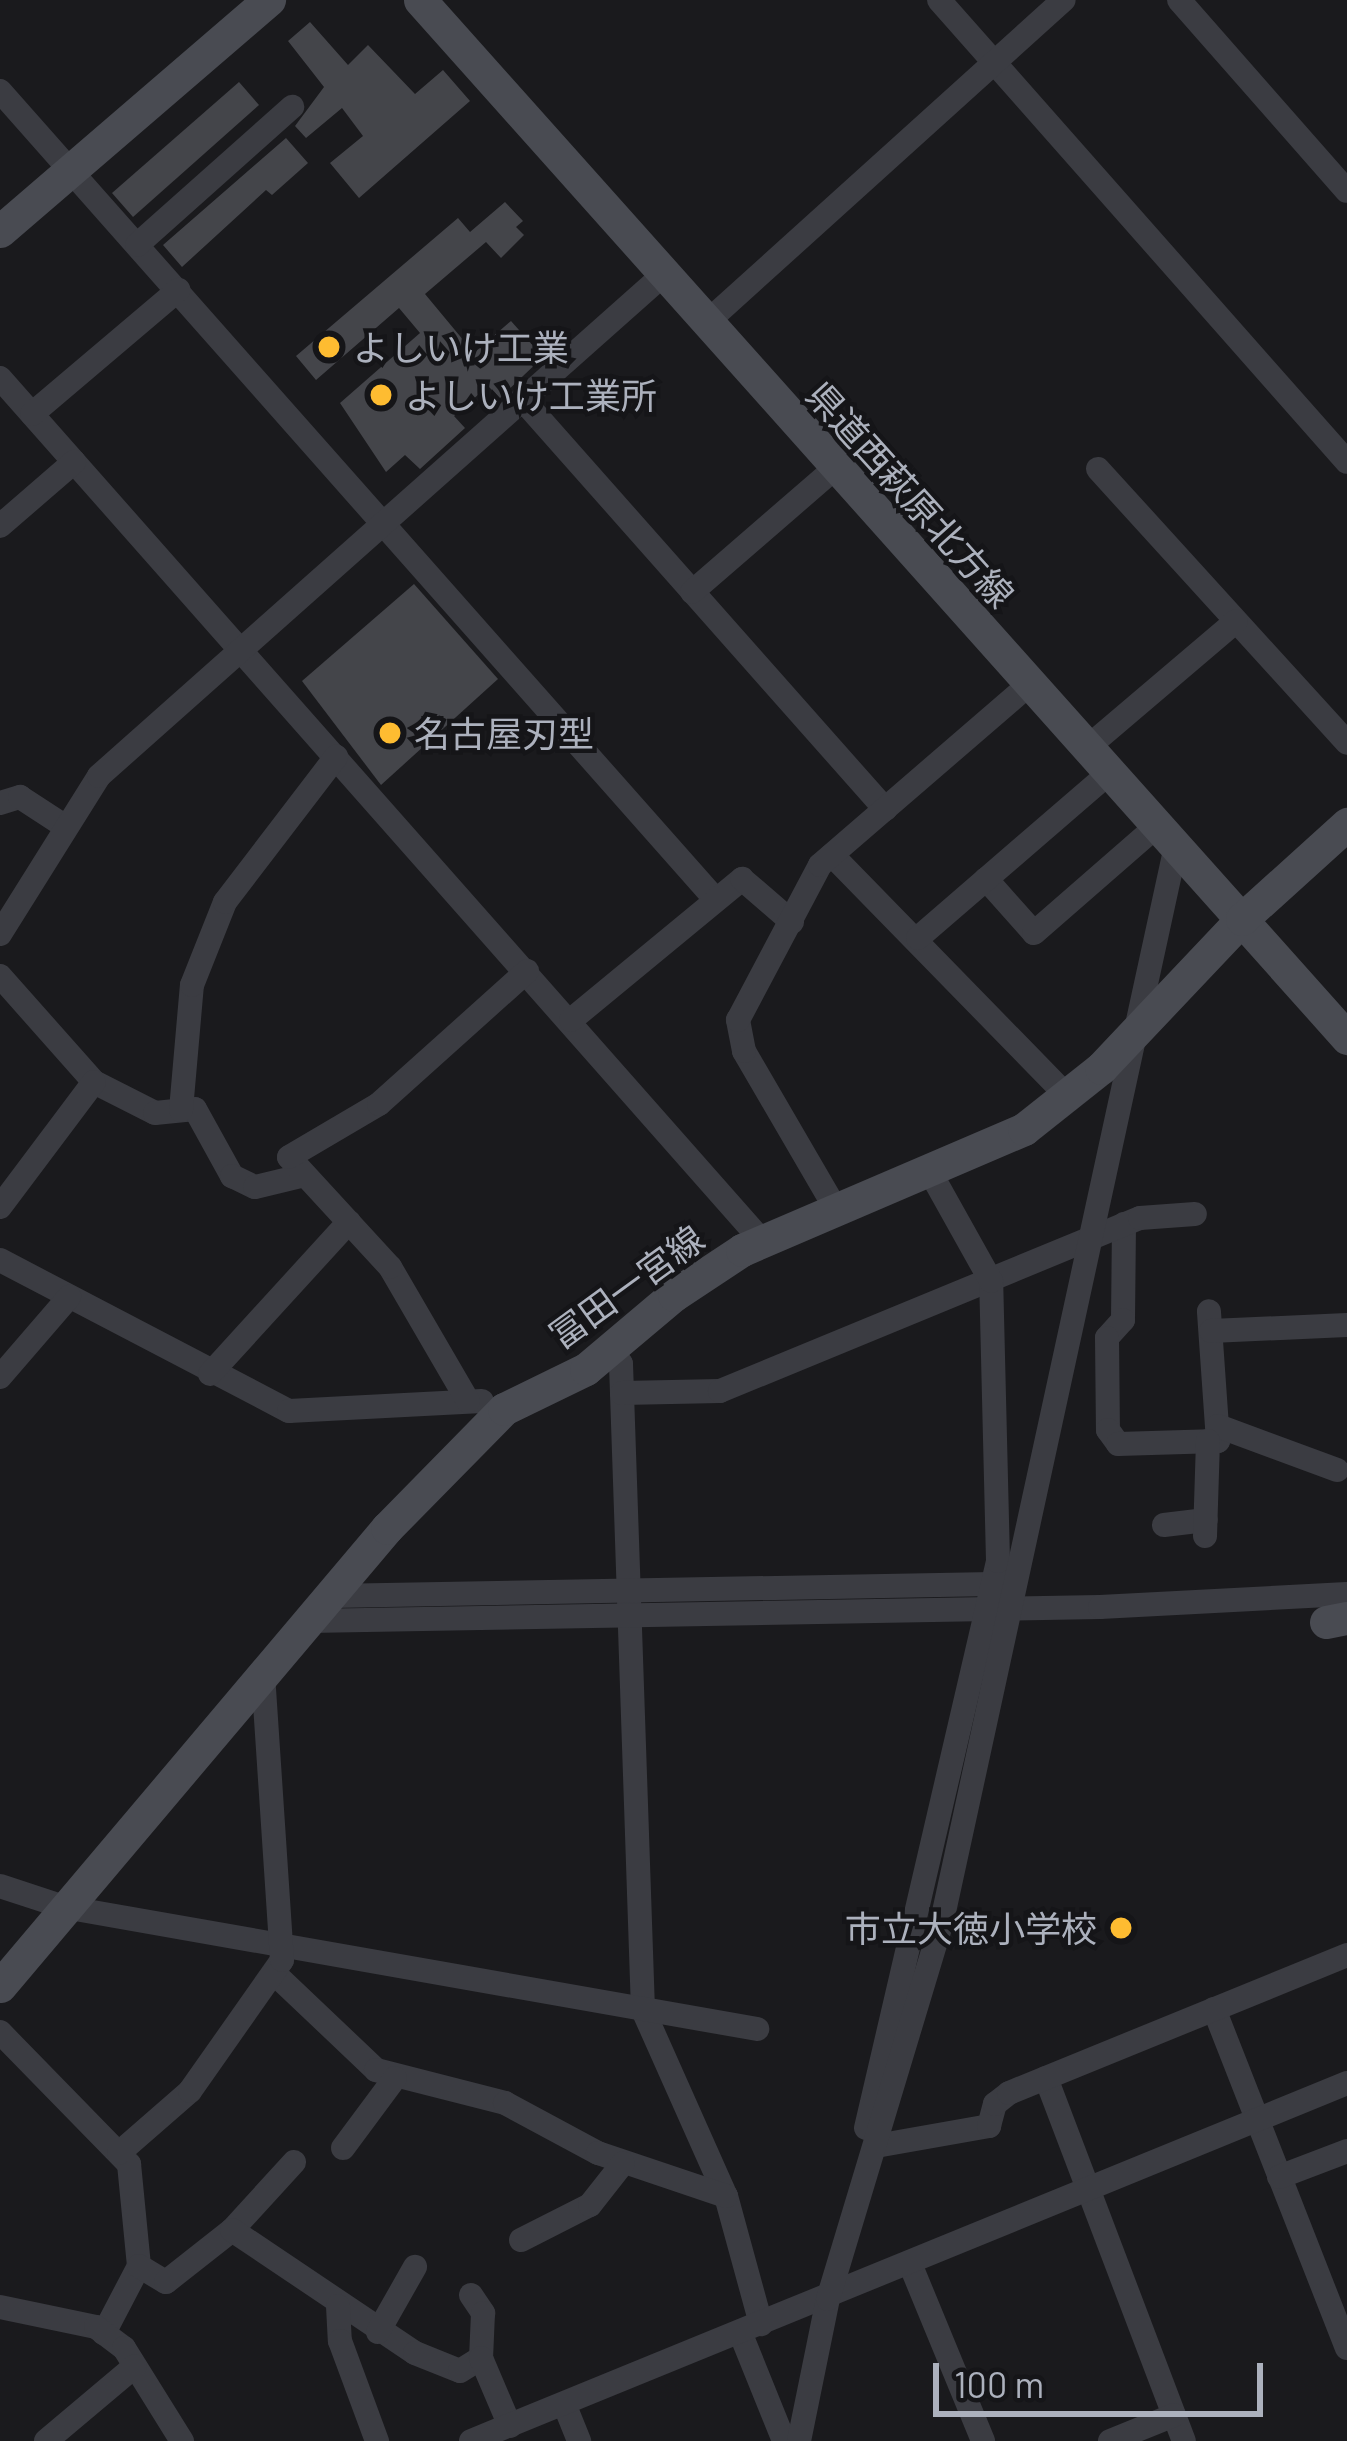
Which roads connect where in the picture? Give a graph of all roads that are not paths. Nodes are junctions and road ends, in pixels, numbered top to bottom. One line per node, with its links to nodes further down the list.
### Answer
1 (268, 0): 9 (main road)
2 (420, 0): 13 (main road, 県道西萩原北方線)
3 (939, 0): 6 (street)
4 (1064, 0): 6 (street)
5 (1179, 0): 10 (street)
6 (995, 64): 15 (street); 20 (street)
7 (0, 91): 9 (street)
8 (292, 107): 12 (street)
9 (70, 171): 11 (main road); 12 (street)
10 (1347, 191)
11 (0, 231)
12 (137, 245): 14 (street)
13 (663, 275): 15 (main road, 県道西萩原北方線); 17 (street)
14 (178, 290): 18 (street); 23 (street)
15 (706, 323): 21 (main road, 県道西萩原北方線)
16 (0, 378): 18 (street)
17 (522, 399): 23 (street); 25 (street)
18 (32, 414): 19 (street)
19 (74, 462): 24 (street); 27 (street)
20 (1347, 462)
21 (835, 468): 25 (street); 28 (main road, 県道西萩原北方線)
22 (1098, 469): 26 (street)
23 (382, 518): 27 (street); 39 (street)
24 (0, 526)
25 (692, 592): 33 (street)
26 (1236, 621): 29 (street); 31 (street)
27 (239, 650): 30 (street); 35 (street)
28 (1030, 684): 31 (main road, 県道西萩原北方線); 33 (street)
29 (1347, 743)
30 (336, 757): 44 (street); 51 (street)
31 (1099, 760): 36 (main road, 県道西萩原北方線); 38 (street)
32 (0, 803): 35 (street)
33 (885, 809): 37 (street)
34 (1347, 824): 40 (main road, 冨田一宮線)
35 (66, 827): 41 (street)
36 (1167, 835): 38 (street); 40 (main road, 県道西萩原北方線); 47 (street)
37 (832, 855): 42 (street); 43 (street)
38 (986, 879): 43 (street)
39 (716, 900): 42 (street); 46 (street)
40 (1242, 919): 47 (main road, 冨田一宮線); 48 (main road, 県道西萩原北方線)
41 (3, 921)
42 (792, 922): 55 (street)
43 (918, 938): 50 (street)
44 (527, 971): 46 (street); 53 (street)
45 (0, 976): 49 (street)
46 (571, 1020): 60 (street)
47 (1134, 1033): 50 (main road, 冨田一宮線); 59 (street)
48 (1347, 1039)
49 (94, 1082): 51 (street); 54 (street)
50 (1069, 1098): 52 (main road, 冨田一宮線)
51 (182, 1110): 53 (street)
52 (930, 1172): 55 (main road, 冨田一宮線); 62 (street)
53 (305, 1174): 57 (street)
54 (0, 1207)
55 (837, 1211): 60 (main road, 冨田一宮線)
56 (1196, 1214): 58 (street)
57 (349, 1222): 66 (street); 69 (street)
58 (1124, 1224): 59 (street); 71 (street)
59 (1086, 1239): 62 (street); 78 (street)
60 (763, 1242): 65 (main road, 冨田一宮線)
61 (0, 1260): 63 (street)
62 (991, 1281): 68 (street); 75 (street)
63 (68, 1297): 66 (street); 67 (street)
64 (1347, 1325): 71 (street)
65 (613, 1351): 68 (street); 70 (main road, 冨田一宮線)
66 (210, 1374): 69 (street)
67 (0, 1377)
68 (622, 1393): 76 (street)
69 (468, 1401): 70 (street)
70 (504, 1409): 77 (main road, 冨田一宮線)
71 (1213, 1434): 72 (street); 73 (street)
72 (1337, 1470)
73 (1164, 1525)
74 (1347, 1594): 78 (street)
75 (990, 1597): 76 (street); 78 (street); 109 (street)
76 (630, 1603): 77 (street); 87 (street)
77 (319, 1609): 79 (main road, 冨田一宮線)
78 (1014, 1609): 94 (street)
79 (263, 1672): 81 (main road, 冨田一宮線); 82 (street)
80 (0, 1886): 81 (street)
81 (64, 1907): 82 (street); 85 (main road, 冨田一宮線)
82 (280, 1946): 84 (street); 87 (street)
83 (1347, 1955): 86 (street)
84 (275, 1974): 90 (street); 97 (street)
85 (0, 1986)
86 (1214, 2009): 91 (street); 93 (street)
87 (643, 2010): 88 (street); 102 (street)
88 (757, 2029)
89 (0, 2032): 97 (street)
90 (395, 2078): 95 (street); 99 (street)
91 (1046, 2078): 94 (street); 101 (street)
92 (1347, 2084): 93 (street)
93 (1258, 2121): 100 (street); 101 (street)
94 (876, 2146): 109 (street)
95 (343, 2148)
96 (1347, 2151): 100 (street)
97 (119, 2153): 105 (street)
98 (294, 2162): 103 (street)
99 (623, 2163): 102 (street); 104 (street)
100 (1280, 2177): 115 (street)
101 (1085, 2191): 106 (street); 119 (street)
102 (725, 2196): 112 (street)
103 (232, 2230): 105 (street); 110 (street)
104 (520, 2240)
105 (139, 2266): 114 (street)
106 (911, 2266): 109 (street); 128 (street)
107 (415, 2267): 113 (street)
108 (471, 2295): 116 (street)
109 (824, 2300): 112 (street); 127 (street)
110 (338, 2306): 113 (street); 123 (street)
111 (0, 2307): 114 (street)
112 (750, 2328): 118 (street); 126 (street)
113 (378, 2332): 116 (street)
114 (104, 2333): 117 (street)
115 (1347, 2348)
116 (481, 2358): 120 (street)
117 (135, 2366): 121 (street); 122 (street)
118 (565, 2406): 120 (street); 125 (street)
119 (1174, 2415): 129 (street); 130 (street)
120 (510, 2426): 124 (street)
121 (46, 2441)
122 (182, 2441)
123 (377, 2441)
124 (471, 2441)
125 (579, 2441)
126 (784, 2441)
127 (799, 2441)
128 (983, 2441)
129 (1110, 2441)
130 (1184, 2441)

